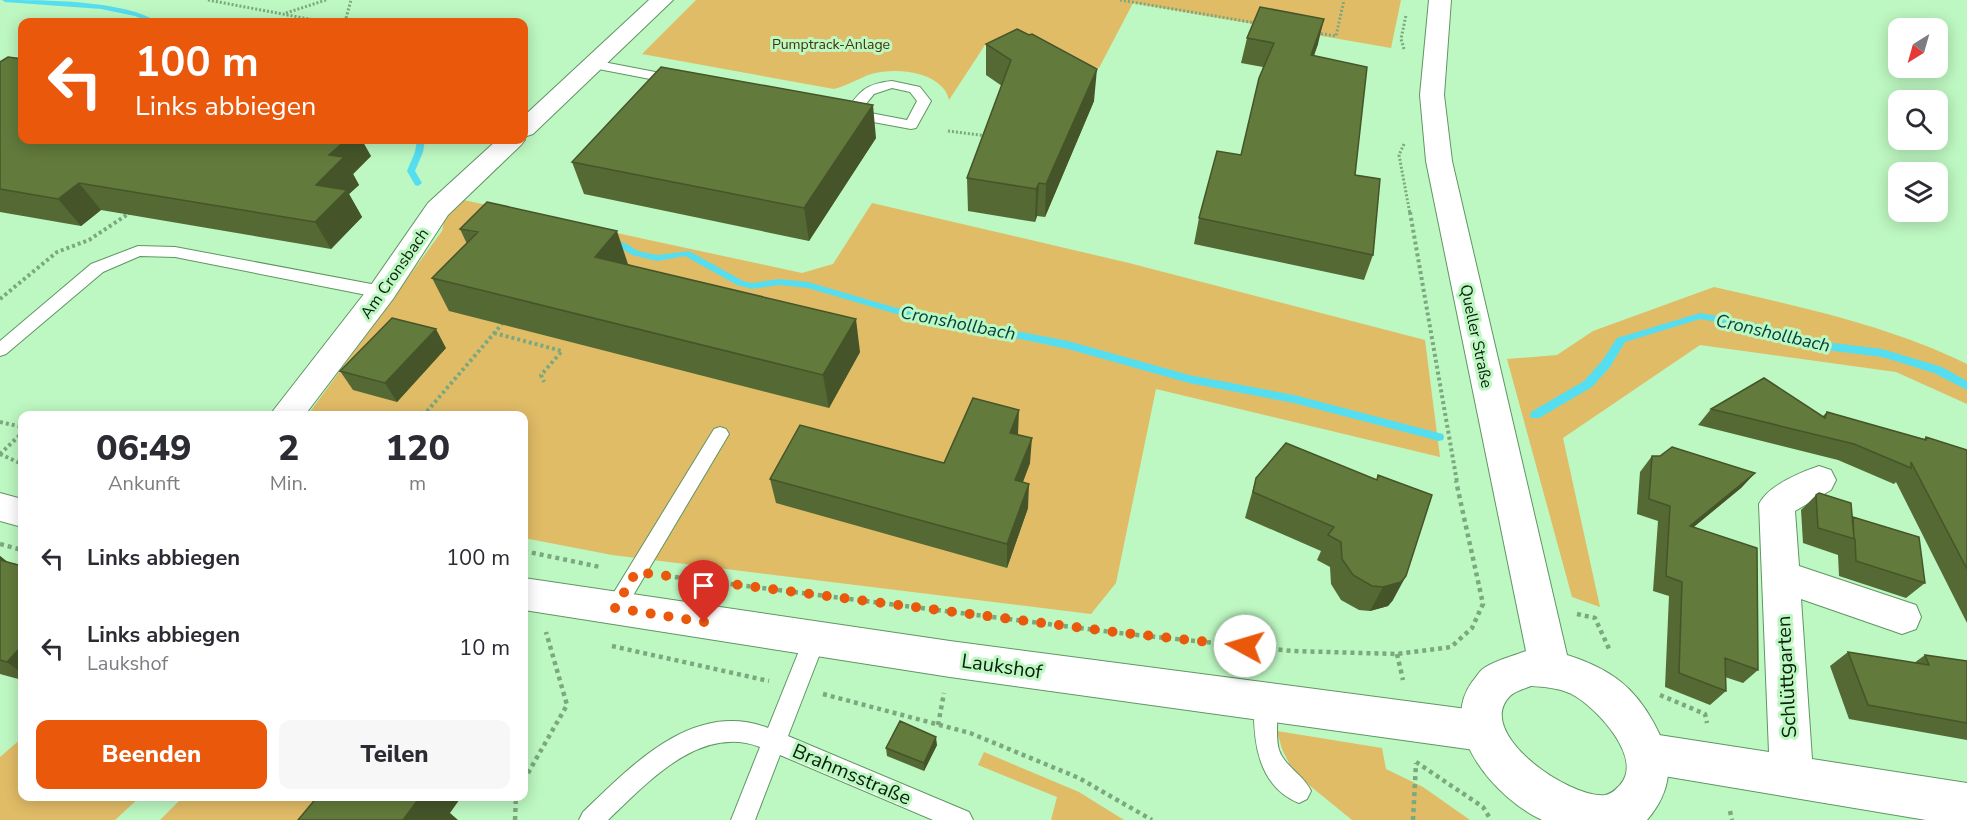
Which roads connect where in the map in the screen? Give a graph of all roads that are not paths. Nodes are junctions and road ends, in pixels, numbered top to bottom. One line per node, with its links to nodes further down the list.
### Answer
1 (662, 0): 3 (street)
2 (1440, 0): 20 (street, Queller Straße)
3 (593, 64): 4 (lane); 6 (street)
4 (687, 82)
5 (845, 113): 5 (lane)
6 (528, 125)
7 (508, 144): 8 (street, Am Cronsbach)
8 (382, 292): 9 (lane); 10 (street, Am Cronsbach)
9 (0, 350)
10 (289, 411)
11 (720, 434): 16 (lane)
12 (1819, 480): 15 (street, Schlüttgarten)
13 (0, 507): 14 (street)
14 (18, 512)
15 (1780, 576): 18 (street); 25 (street, Schlüttgarten)
16 (615, 608): 17 (street, Laukshof); 19 (street, Laukshof)
17 (529, 612)
18 (1902, 617)
19 (815, 638): 21 (street, Laukshof); 23 (lane)
20 (1550, 669): 22 (street); 24 (street)
21 (1265, 701): 22 (street, Laukshof); 26 (lane)
22 (1482, 731): 28 (street)
23 (775, 742): 29 (lane, Brahmsstraße); 30 (lane); 31 (lane, Brahmsstraße)
24 (1646, 753): 25 (street); 28 (street)
25 (1792, 778): 27 (street)
26 (1299, 791)
27 (1967, 805)
28 (1580, 819)
29 (591, 820)
30 (743, 820)
31 (961, 820)

